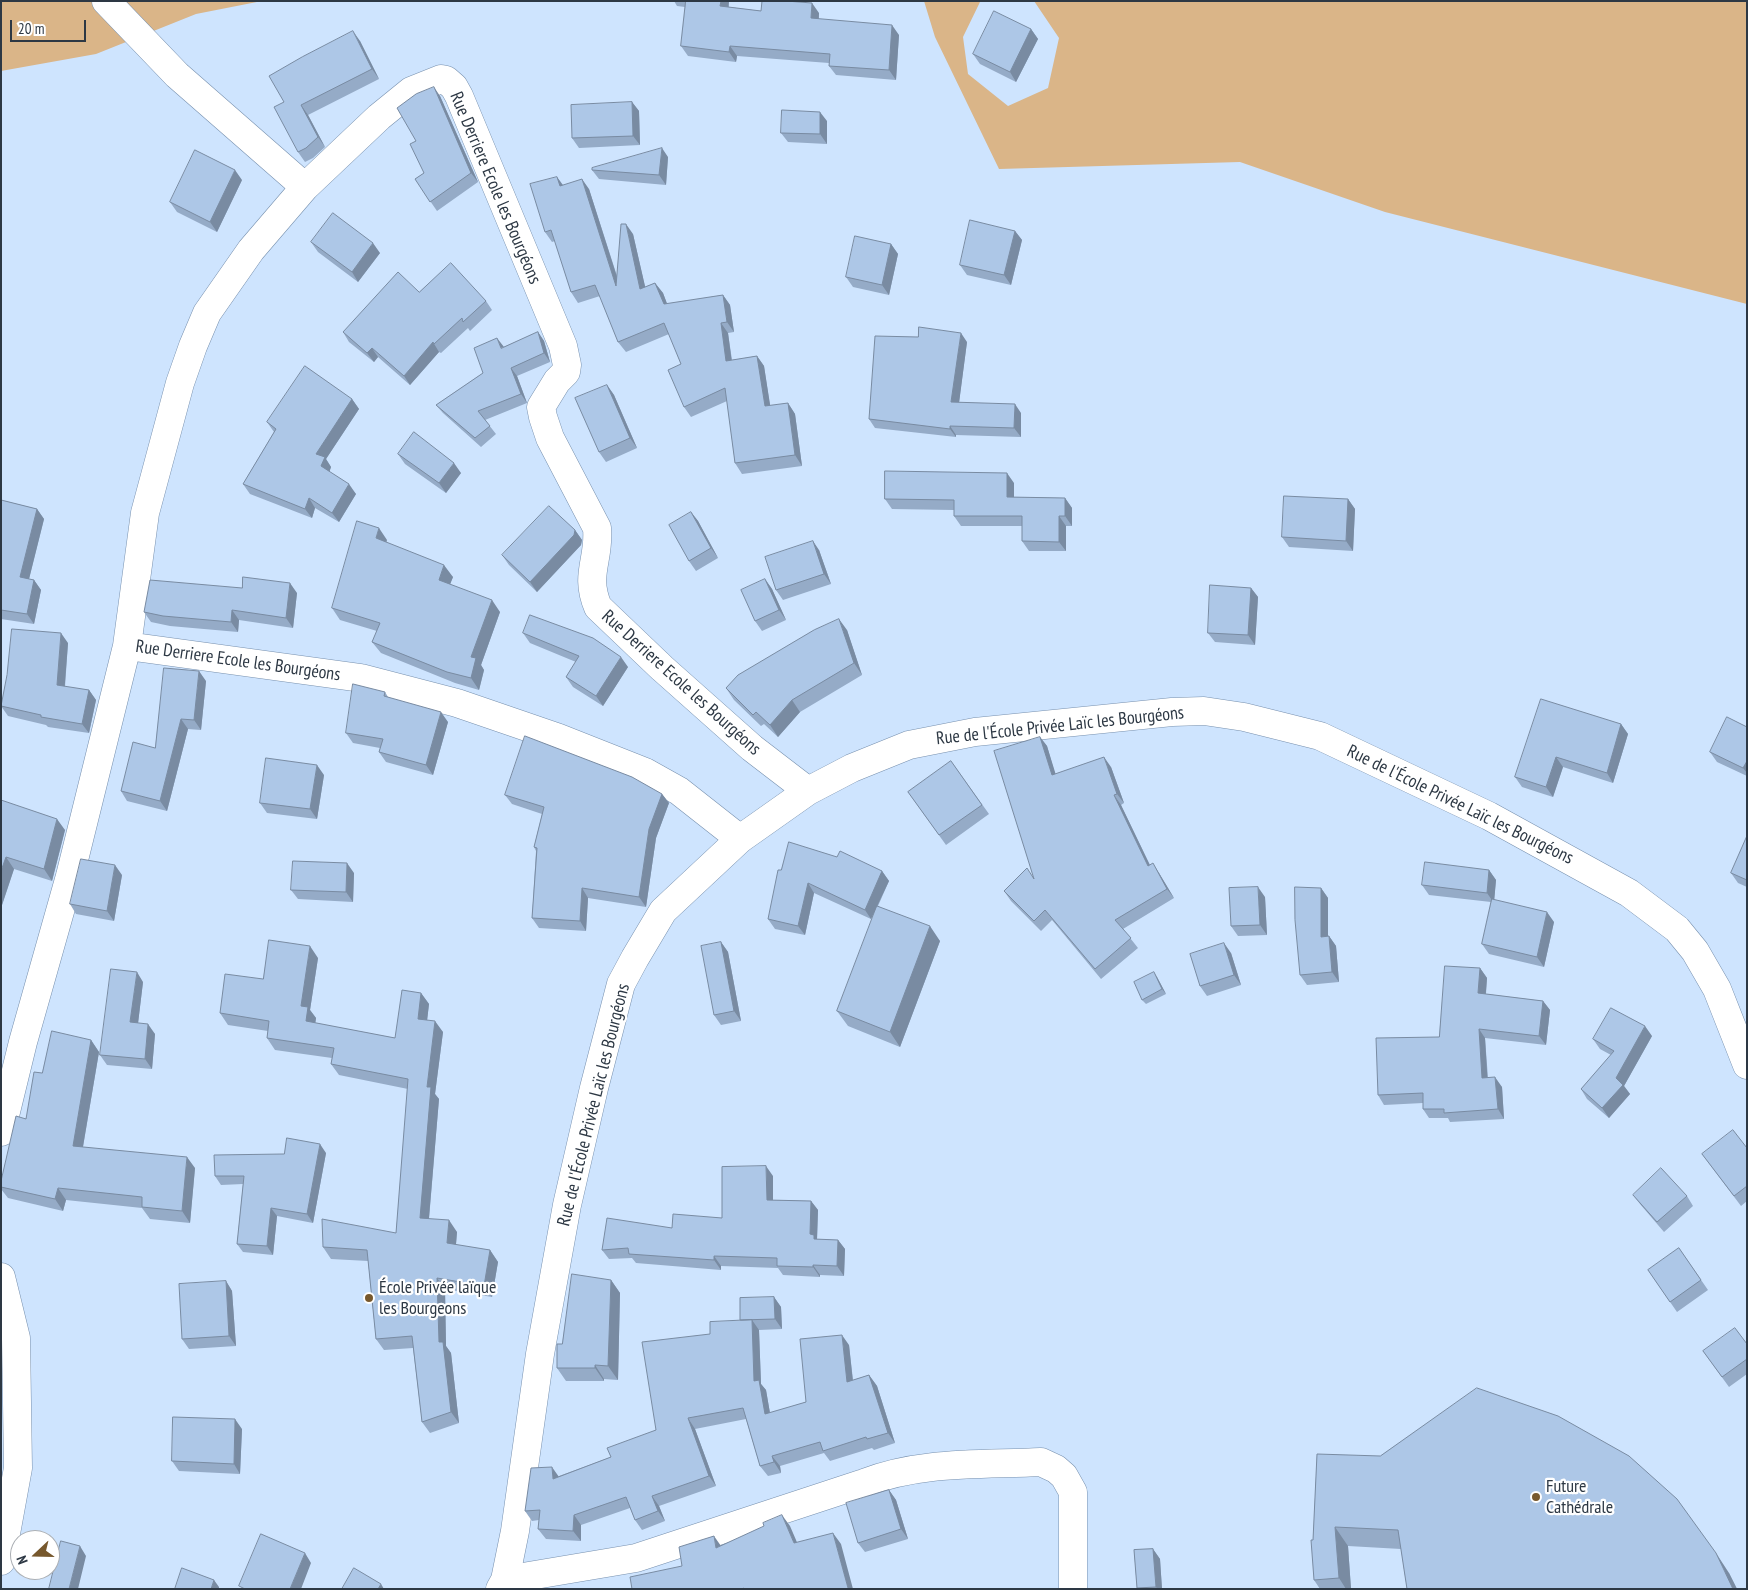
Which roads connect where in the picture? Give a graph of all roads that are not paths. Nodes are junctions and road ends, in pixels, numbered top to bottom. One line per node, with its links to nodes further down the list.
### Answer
1 (106, 1): 2 (street)
2 (305, 186): 3 (street, Rue Derriere Ecole les Bourgéons); 4 (street, Rue Derriere Ecole les Bourgéons)
3 (127, 646): 5 (street, Rue Derriere Ecole les Bourgéons); 7 (street)
4 (808, 791): 5 (street, Rue de l'École Privée Laïc les Bourgéons); 6 (street, Rue de l'École Privée Laïc les Bourgéons)
5 (740, 839): 10 (street, Rue de l'École Privée Laïc les Bourgéons)
6 (1747, 1065)
7 (1, 1132)
8 (1, 1277): 9 (street)
9 (1, 1561)
10 (503, 1584): 11 (street)
11 (1073, 1589)

